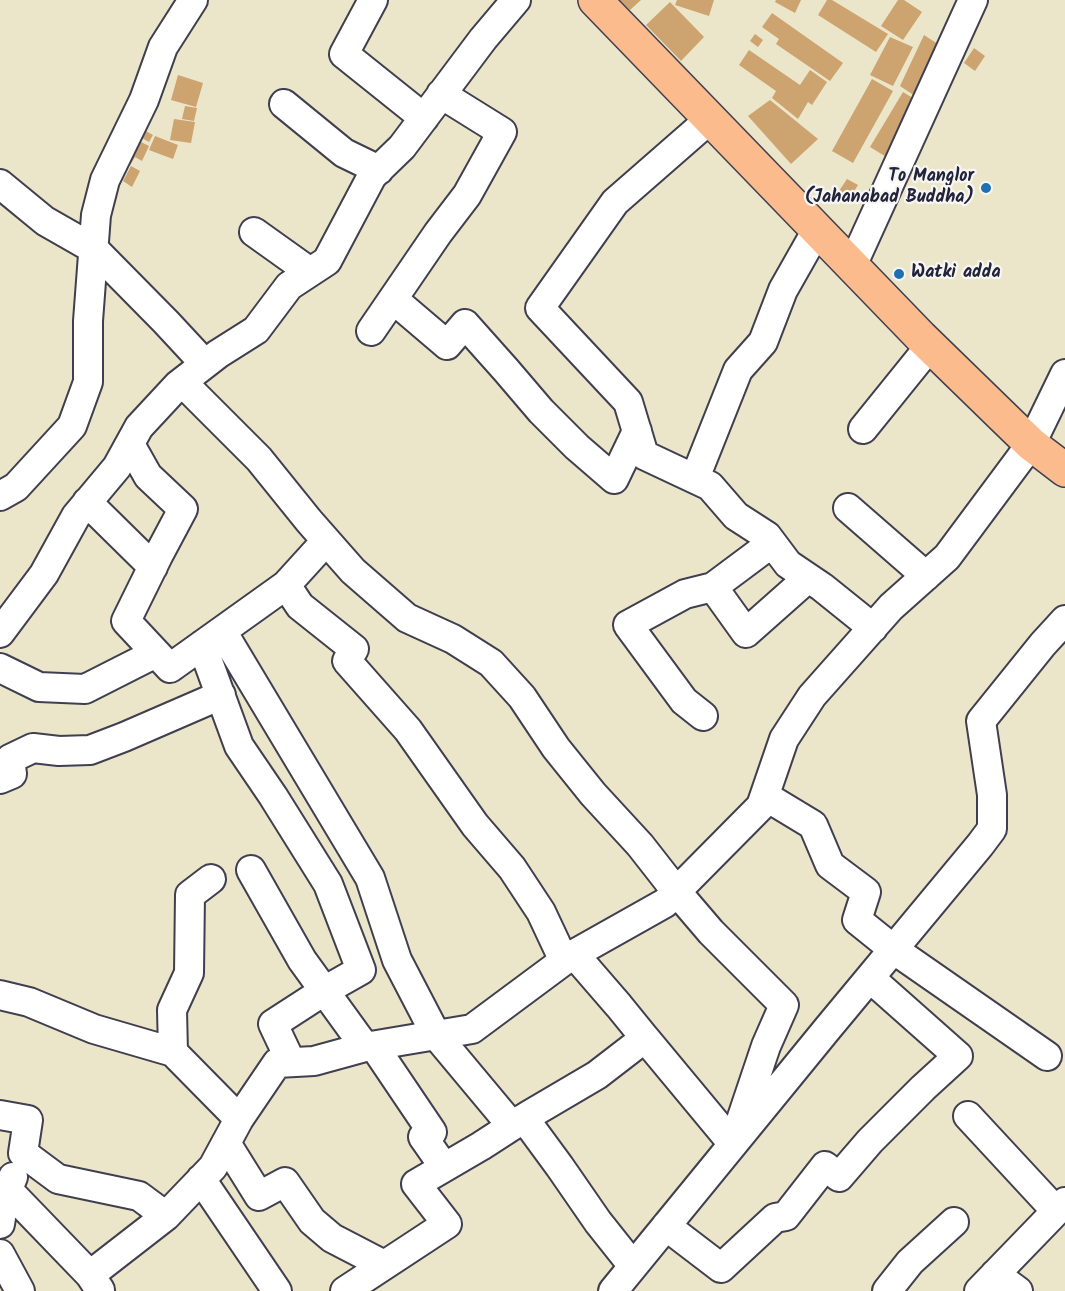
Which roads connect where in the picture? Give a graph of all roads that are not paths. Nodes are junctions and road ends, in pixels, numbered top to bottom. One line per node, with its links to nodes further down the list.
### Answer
1 (194, 0): 14 (street)
2 (373, 0): 8 (street)
3 (516, 0): 6 (street)
4 (595, 0): 9 (main road)
5 (973, 0): 15 (street)
6 (441, 94): 8 (street); 17 (street)
7 (284, 104): 10 (street)
8 (424, 118): 10 (street)
9 (710, 119): 12 (main road); 24 (street)
10 (379, 170): 16 (street)
11 (0, 184): 14 (street)
12 (817, 230): 15 (main road); 28 (street)
13 (254, 232): 16 (street)
14 (94, 249): 20 (street); 29 (street)
15 (852, 266): 19 (main road)
16 (310, 272): 20 (street)
17 (393, 299): 18 (street); 24 (street)
18 (371, 331)
19 (930, 346): 23 (street); 26 (main road)
20 (205, 364): 22 (street)
21 (1065, 374): 26 (street)
22 (182, 382): 25 (street); 32 (street)
23 (863, 429)
24 (637, 431): 28 (street)
25 (130, 444): 30 (street); 34 (street)
26 (1031, 444): 27 (main road); 35 (street)
27 (1065, 470)
28 (695, 478): 33 (street)
29 (0, 496)
30 (87, 502): 34 (street); 41 (street)
31 (848, 508): 35 (street)
32 (326, 541): 37 (street); 51 (street)
33 (772, 543): 36 (street); 38 (street)
34 (153, 567): 43 (street)
35 (926, 576): 40 (street)
36 (808, 578): 38 (street); 40 (street)
37 (286, 585): 42 (street); 53 (street)
38 (713, 587): 46 (street)
39 (1065, 620): 52 (street)
40 (873, 628): 48 (street)
41 (0, 633)
42 (212, 638): 43 (street); 45 (street); 57 (street)
43 (156, 653): 44 (street)
44 (0, 668)
45 (221, 695): 47 (street); 55 (street)
46 (703, 716)
47 (0, 779)
48 (765, 796): 51 (street); 52 (street)
49 (251, 870): 55 (street)
50 (211, 879): 60 (street)
51 (676, 891): 53 (street); 67 (street)
52 (893, 949): 54 (street); 61 (street)
53 (569, 957): 57 (street); 58 (street)
54 (870, 978): 67 (street); 76 (street)
55 (324, 991): 59 (street); 62 (street)
56 (0, 996): 60 (street)
57 (436, 1035): 59 (street); 65 (street)
58 (645, 1038): 65 (street); 67 (street)
59 (369, 1046): 62 (street); 69 (street)
60 (173, 1052): 66 (street)
61 (1047, 1056)
62 (291, 1062): 66 (street)
63 (0, 1115): 68 (street)
64 (968, 1116): 72 (street)
65 (518, 1122): 69 (street); 79 (street)
66 (233, 1131): 70 (street); 78 (street)
67 (733, 1144): 76 (street)
68 (22, 1153): 71 (street); 73 (street)
69 (444, 1167): 78 (street)
70 (201, 1179): 73 (street); 83 (street)
71 (8, 1190): 75 (street); 81 (street)
72 (1061, 1206): 80 (street)
73 (166, 1216): 81 (street)
74 (954, 1222): 86 (street)
75 (0, 1224)
76 (666, 1226): 79 (street)
77 (0, 1254): 82 (street)
78 (384, 1265): 84 (street)
79 (633, 1266): 85 (street)
80 (987, 1282): 87 (street)
81 (95, 1283)
82 (20, 1291)
83 (277, 1291)
84 (345, 1291)
85 (613, 1291)
86 (887, 1291)
87 (1018, 1291)

